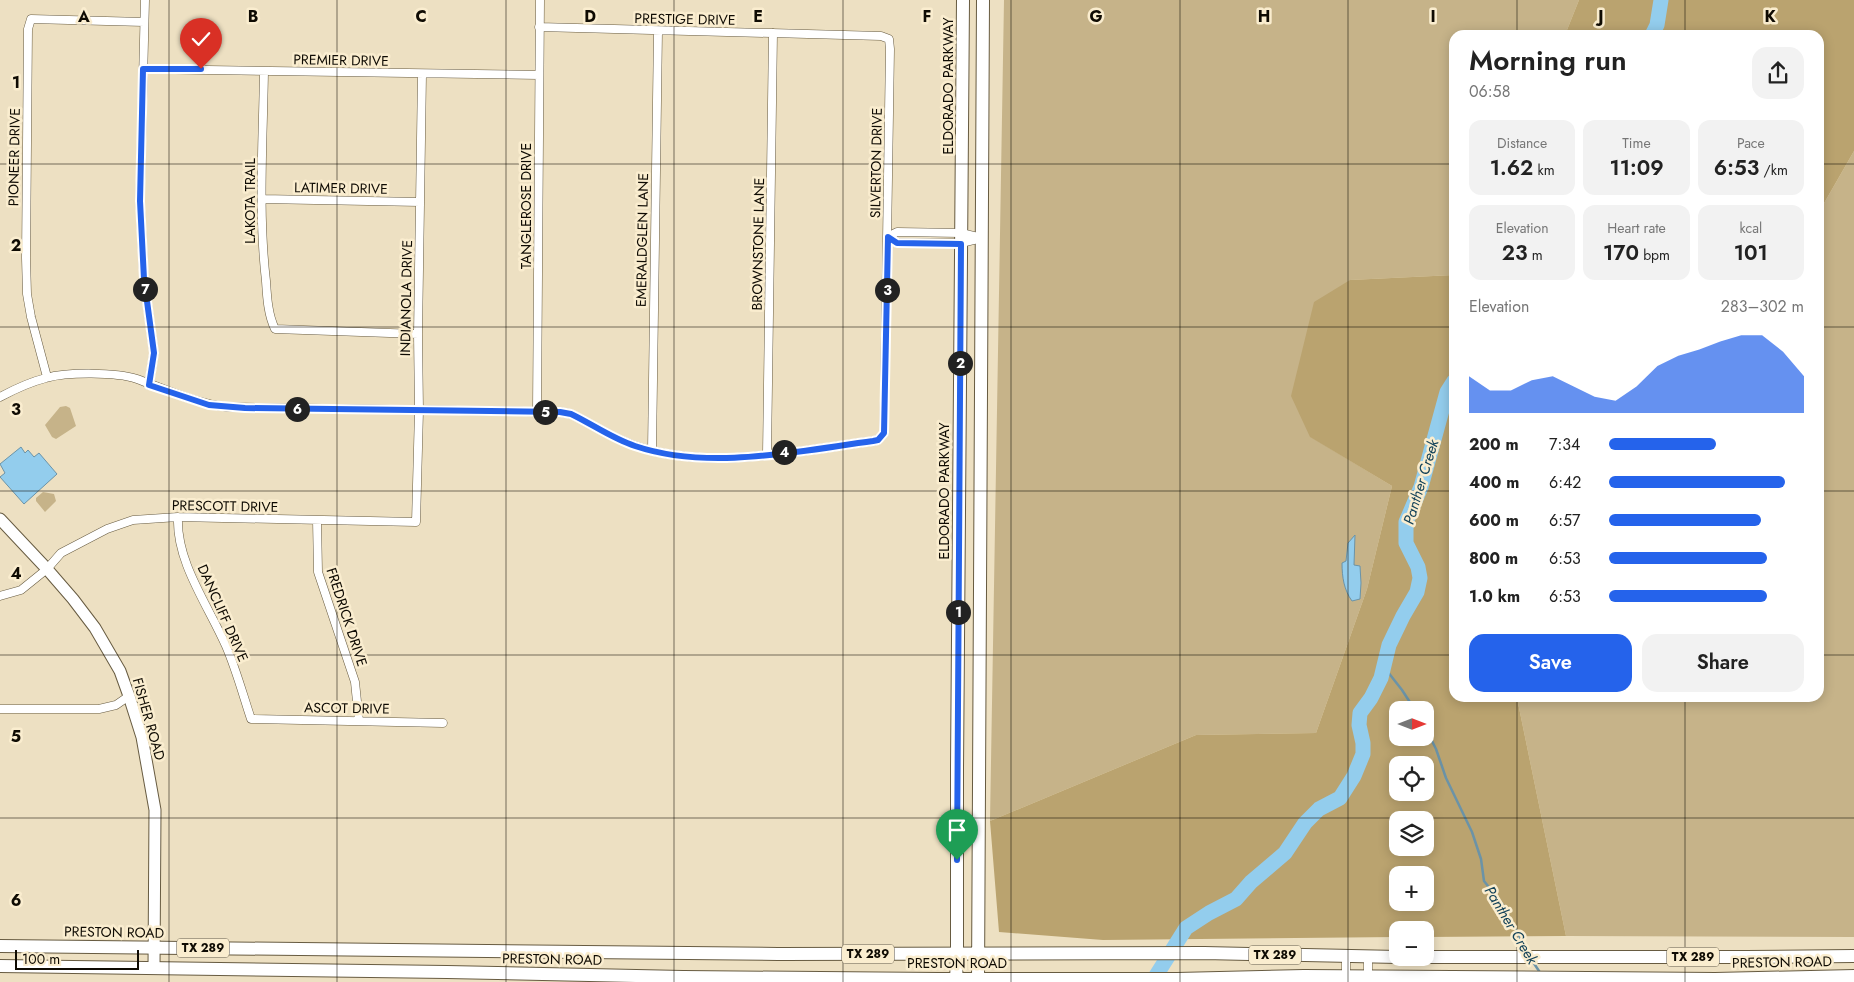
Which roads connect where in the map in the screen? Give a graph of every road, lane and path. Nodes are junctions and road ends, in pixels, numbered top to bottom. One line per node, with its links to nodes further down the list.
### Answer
1 (145, 0): 5 (street)
2 (540, 0): 6 (street, TANGLEROSE DRIVE)
3 (963, 0): 17 (main road, ELDORADO PARKWAY)
4 (983, 0): 18 (main road)
5 (144, 22): 10 (street); 20 (street, PIONEER DRIVE)
6 (539, 27): 7 (street, PRESTIGE DRIVE); 13 (street, TANGLEROSE DRIVE)
7 (658, 31): 8 (street, PRESTIGE DRIVE); 25 (street, EMERALDGLEN LANE)
8 (774, 33): 9 (street, PRESTIGE DRIVE); 26 (street, BROWNSTONE LANE)
9 (889, 39): 16 (street, SILVERTON DRIVE)
10 (143, 69): 11 (street, PREMIER DRIVE); 21 (street)
11 (264, 71): 12 (street, PREMIER DRIVE); 14 (street, LAKOTA TRAIL)
12 (422, 74): 13 (street, PREMIER DRIVE); 15 (street, INDIANOLA DRIVE)
13 (539, 75): 24 (street, TANGLEROSE DRIVE)
14 (262, 199): 15 (street, LATIMER DRIVE); 19 (street, LAKOTA TRAIL)
15 (420, 202): 19 (street, INDIANOLA DRIVE)
16 (888, 237): 17 (street); 26 (street, SILVERTON DRIVE)
17 (961, 238): 18 (street); 33 (main road, ELDORADO PARKWAY)
18 (982, 238): 32 (main road)
19 (418, 334): 23 (street, INDIANOLA DRIVE)
20 (47, 377): 21 (street); 22 (street)
21 (149, 385): 23 (street)
22 (0, 397)
23 (419, 411): 24 (street); 30 (street, INDIANOLA DRIVE)
24 (536, 412): 25 (street)
25 (652, 450): 26 (street)
26 (767, 454)
27 (178, 516): 29 (street, PRESCOTT DRIVE); 31 (street, PRESCOTT DRIVE); 37 (street, DANCLIFF DRIVE)
28 (0, 519): 31 (street, FISHER ROAD)
29 (317, 520): 30 (street, PRESCOTT DRIVE); 38 (street, FREDRICK DRIVE)
30 (416, 522)
31 (47, 569): 34 (street, PRESCOTT DRIVE); 35 (street, FISHER ROAD)
32 (980, 593): 33 (main road); 41 (main road)
33 (958, 594): 40 (main road, ELDORADO PARKWAY)
34 (0, 596)
35 (129, 696): 36 (street); 43 (street, FISHER ROAD)
36 (0, 709)
37 (251, 719): 38 (street, ASCOT DRIVE)
38 (359, 721): 39 (street, ASCOT DRIVE)
39 (443, 723)
40 (957, 767): 41 (main road); 46 (main road, ELDORADO PARKWAY)
41 (980, 767): 47 (main road)
42 (0, 946): 43 (main road, PRESTON ROAD / TX 289)
43 (154, 947): 44 (main road, PRESTON ROAD / TX 289); 55 (street, FISHER ROAD)
44 (448, 952): 45 (main road, PRESTON ROAD / TX 289); 56 (main road)
45 (683, 953): 46 (main road, PRESTON ROAD / TX 289); 58 (main road)
46 (957, 954): 47 (main road, PRESTON ROAD / TX 289); 60 (main road, ELDORADO PARKWAY)
47 (978, 954): 48 (main road, PRESTON ROAD / TX 289); 61 (main road)
48 (1346, 956): 49 (main road, PRESTON ROAD / TX 289); 62 (street)
49 (1368, 956): 52 (main road, PRESTON ROAD / TX 289); 63 (street)
50 (1818, 956): 51 (main road, PRESTON ROAD / TX 289); 53 (main road, PRESTON ROAD / TX 289); 59 (main road)
51 (1854, 956)
52 (1389, 957)
53 (1434, 957)
54 (0, 966): 55 (main road, PRESTON ROAD / TX 289)
55 (154, 968): 56 (main road, PRESTON ROAD / TX 289)
56 (447, 972): 58 (main road, PRESTON ROAD / TX 289)
57 (1854, 976): 59 (main road, PRESTON ROAD / TX 289)
58 (683, 977): 60 (main road, PRESTON ROAD / TX 289)
59 (1818, 977): 63 (main road, PRESTON ROAD / TX 289)
60 (956, 980): 61 (main road, PRESTON ROAD / TX 289)
61 (978, 980): 62 (main road, PRESTON ROAD / TX 289)
62 (1346, 980): 63 (main road, PRESTON ROAD / TX 289)
63 (1368, 980)

